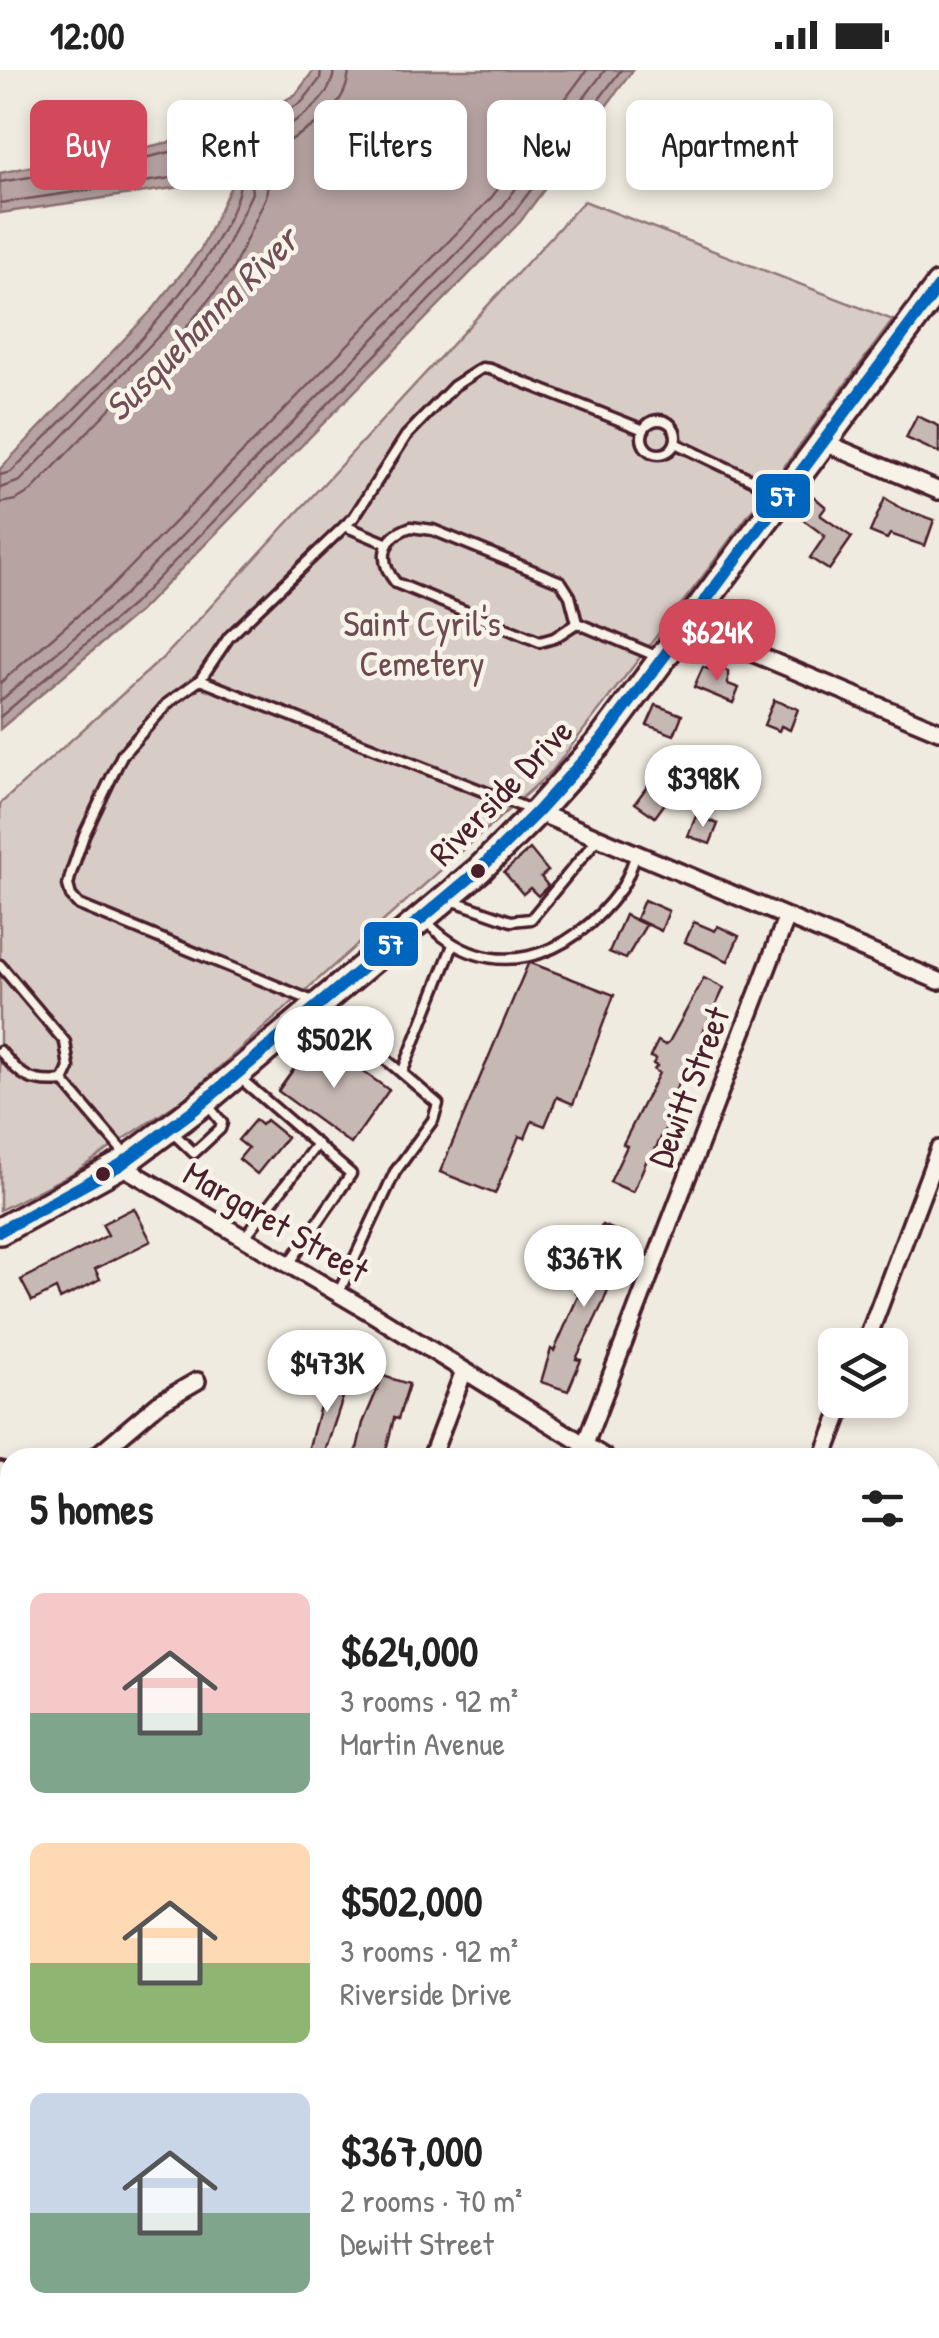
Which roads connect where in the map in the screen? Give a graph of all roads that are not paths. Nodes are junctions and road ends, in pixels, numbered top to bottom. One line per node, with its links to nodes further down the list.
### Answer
1 (939, 286): 3 (main road, Riverside Drive)
2 (644, 430): 4 (lane); 4 (lane); 7 (lane)
3 (823, 442): 5 (street); 6 (main road, Riverside Drive)
4 (675, 443): 6 (lane)
5 (939, 491)
6 (784, 495): 10 (main road, Riverside Drive)
7 (346, 526): 8 (lane); 12 (lane)
8 (388, 544): 9 (lane); 9 (lane)
9 (577, 623): 11 (lane)
10 (688, 626): 11 (main road, Riverside Drive); 13 (street)
11 (663, 659): 14 (main road, Riverside Drive)
12 (200, 680): 14 (lane); 23 (lane)
13 (939, 731)
14 (537, 812): 15 (street); 17 (main road, Riverside Drive)
15 (598, 838): 16 (street); 17 (lane)
16 (636, 855): 19 (street); 20 (lane)
17 (446, 898): 18 (main road, Riverside Drive)
18 (422, 917): 20 (lane); 23 (main road, Riverside Drive)
19 (786, 919): 22 (street); 39 (street, Dewitt Street)
20 (453, 945): 25 (lane)
21 (0, 965): 27 (lane)
22 (939, 981)
23 (320, 1004): 25 (lane); 26 (main road, Riverside Drive)
24 (0, 1051): 27 (lane)
25 (402, 1073): 34 (lane)
26 (236, 1074): 28 (lane); 30 (main road, Riverside Drive)
27 (63, 1081): 30 (lane)
28 (317, 1144): 32 (lane); 33 (lane)
29 (939, 1149): 35 (street)
30 (124, 1162): 31 (main road, Riverside Drive); 32 (street, Margaret Street)
31 (0, 1231)
32 (244, 1238): 33 (street, Margaret Street)
33 (289, 1264): 34 (street, Margaret Street)
34 (338, 1294): 36 (street, Margaret Street)
35 (871, 1328)
36 (464, 1371): 39 (street, Margaret Street); 41 (street)
37 (198, 1381): 40 (street)
38 (837, 1418): 43 (street)
39 (585, 1444): 42 (street, Margaret Street)
40 (106, 1448)
41 (435, 1448)
42 (591, 1448)
43 (827, 1448)

